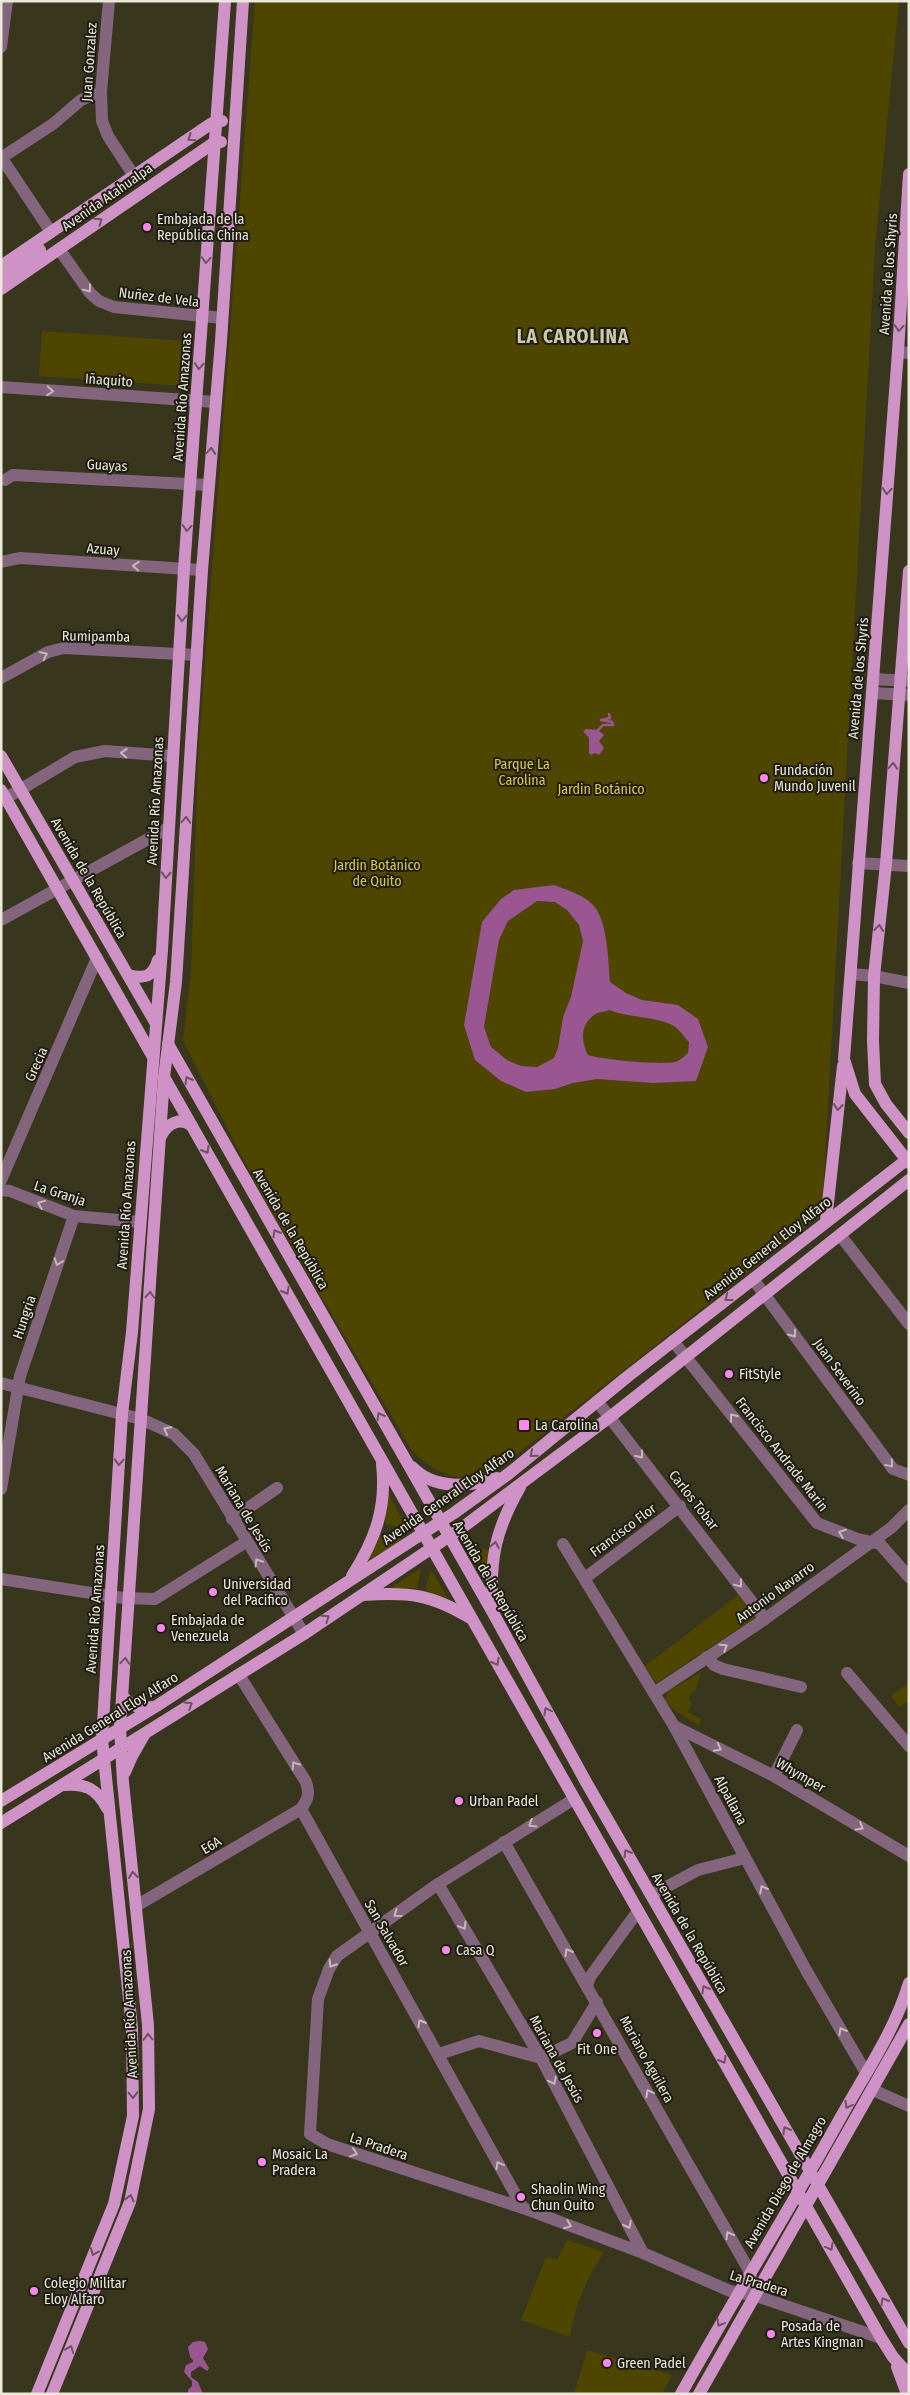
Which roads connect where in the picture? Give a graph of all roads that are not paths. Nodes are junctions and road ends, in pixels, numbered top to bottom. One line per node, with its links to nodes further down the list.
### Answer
1 (7, 1): 5 (street)
2 (109, 1): 6 (street, Juan Gonzalez)
3 (225, 1): 7 (main road, Avenida Río Amazonas)
4 (243, 1): 8 (main road, Avenida Río Amazonas)
5 (1, 47)
6 (101, 92): 11 (street); 13 (street, Juan Gonzalez)
7 (216, 121): 8 (main road); 9 (main road, Avenida Río Amazonas); 13 (main road, Avenida Atahualpa, one-way to 13)
8 (234, 121): 10 (main road, Avenida Río Amazonas)
9 (215, 142): 10 (main road); 16 (main road, Avenida Atahualpa, one-way to 9); 20 (main road, Avenida Río Amazonas, one-way to 20)
10 (234, 142): 21 (main road, Avenida Río Amazonas)
11 (1, 157): 15 (street)
12 (909, 174): 22 (main road, Avenida de los Shyris, one-way to 22)
13 (134, 176): 14 (main road, Avenida Atahualpa)
14 (96, 201): 15 (main road, Avenida Atahualpa); 18 (main road)
15 (51, 232): 17 (main road, Avenida Atahualpa)
16 (59, 249): 19 (main road, Avenida Atahualpa); 20 (street, Nuñez de Vela, one-way to 20)
17 (1, 266)
18 (1, 278)
19 (1, 288)
20 (202, 317): 21 (street, Nuñez de Vela); 24 (main road, Avenida Río Amazonas, one-way to 24)
21 (222, 318): 25 (main road, Avenida Río Amazonas)
22 (903, 353): 36 (main road, Avenida de los Shyris, one-way to 36)
23 (1, 387): 24 (street, Iñaquito, one-way to 24)
24 (196, 401): 25 (street, Iñaquito); 27 (main road, Avenida Río Amazonas)
25 (215, 402): 28 (main road, Avenida Río Amazonas, one-way to 25)
26 (5, 480): 27 (street, Guayas)
27 (191, 484): 28 (street, Guayas); 30 (main road, Avenida Río Amazonas, one-way to 30)
28 (208, 485): 31 (main road, Avenida Río Amazonas)
29 (1, 562): 30 (street, Azuay, one-way to 29)
30 (184, 569): 31 (street, Azuay); 33 (main road, Avenida Río Amazonas, one-way to 33)
31 (202, 570): 34 (main road, Avenida Río Amazonas)
32 (909, 571): 37 (main road)
33 (180, 653): 34 (street, Rumipamba); 35 (street, Rumipamba, one-way to 33); 41 (main road, Avenida Río Amazonas)
34 (196, 655): 58 (main road, Avenida Río Amazonas, one-way to 34)
35 (1, 678)
36 (874, 679): 37 (street); 38 (main road, Avenida de los Shyris)
37 (905, 681): 39 (main road)
38 (872, 693): 39 (street); 45 (main road, Avenida de los Shyris)
39 (904, 695): 46 (main road, one-way to 39)
40 (1, 756): 42 (main road, Avenida de la República)
41 (173, 756): 42 (street, one-way to 42); 44 (main road, Avenida Río Amazonas)
42 (21, 790): 43 (street); 48 (main road, Avenida de la República)
43 (3, 797): 49 (main road)
44 (168, 828): 48 (street); 51 (main road, Avenida Río Amazonas, one-way to 51)
45 (858, 863): 46 (street); 53 (main road, Avenida de los Shyris)
46 (886, 864): 47 (street); 55 (main road, one-way to 46)
47 (909, 866)
48 (73, 880): 49 (street); 54 (main road, Avenida de la República)
49 (57, 889): 50 (street); 52 (main road)
50 (1, 920)
51 (162, 950): 54 (main road); 57 (main road, Avenida Río Amazonas)
52 (97, 958): 59 (main road); 66 (street, Grecia)
53 (851, 974): 55 (street); 60 (main road, Avenida de los Shyris)
54 (128, 975): 57 (main road, Avenida de la República)
55 (874, 976): 56 (street); 63 (main road)
56 (909, 983)
57 (155, 1022): 58 (main road, Avenida de la República); 59 (main road, Avenida Río Amazonas)
58 (168, 1045): 61 (main road, Avenida Río Amazonas); 85 (main road, Avenida de la República, one-way to 58)
59 (152, 1056): 61 (main road); 71 (main road, Avenida Río Amazonas)
60 (844, 1059): 65 (main road, Avenida de los Shyris); 70 (main road, one-way to 70)
61 (164, 1077): 62 (main road); 64 (main road, Avenida Río Amazonas)
62 (192, 1126): 64 (main road); 84 (main road, one-way to 84)
63 (909, 1133)
64 (161, 1139): 83 (main road, Avenida Río Amazonas, one-way to 64)
65 (908, 1161): 70 (main road, Avenida General Eloy Alfaro)
66 (1, 1180)
67 (909, 1180): 72 (main road)
68 (1, 1190): 69 (street, La Granja, one-way to 68)
69 (74, 1216): 71 (street, La Granja); 79 (street, Hungria, one-way to 79)
70 (826, 1221): 73 (main road, Avenida General Eloy Alfaro)
71 (140, 1222): 81 (main road, Avenida Río Amazonas)
72 (840, 1235): 74 (main road); 75 (street)
73 (753, 1279): 74 (street, Juan Severino); 76 (main road, Avenida General Eloy Alfaro, one-way to 76)
74 (764, 1294): 77 (main road); 87 (street, Juan Severino, one-way to 87)
75 (909, 1324)
76 (673, 1341): 77 (street, Francisco Andrade Marin); 80 (main road, Avenida General Eloy Alfaro)
77 (685, 1356): 82 (main road); 99 (street, Francisco Andrade Marin, one-way to 77)
78 (1, 1383): 79 (street, Mariana de Jesús)
79 (18, 1388): 81 (street, Mariana de Jesús); 86 (street, Hungria)
80 (597, 1401): 82 (street, Carlos Tobar); 88 (main road, Avenida General Eloy Alfaro, one-way to 88)
81 (122, 1414): 83 (street, Mariana de Jesús); 107 (main road, Avenida Río Amazonas, one-way to 107)
82 (610, 1417): 89 (main road); 92 (street, Carlos Tobar, one-way to 92)
83 (141, 1419): 94 (street, Mariana de Jesús, one-way to 83); 108 (main road, Avenida Río Amazonas)
84 (381, 1458): 96 (main road); 105 (main road)
85 (404, 1458): 88 (main road); 95 (main road, Avenida de la República)
86 (3, 1462): 91 (street, Hungria)
87 (909, 1474)
88 (507, 1475): 95 (main road, Avenida General Eloy Alfaro)
89 (523, 1481): 97 (main road); 109 (main road, one-way to 89)
90 (277, 1488): 94 (street)
91 (1, 1489)
92 (680, 1506): 103 (street, Francisco Flor); 111 (street, Carlos Tobar, one-way to 111)
93 (909, 1510): 99 (street, Antonio Navarro)
94 (232, 1518): 98 (street, Mariana de Jesús)
95 (441, 1522): 96 (main road, Avenida General Eloy Alfaro); 97 (main road, Avenida de la República)
96 (424, 1533): 97 (main road); 101 (main road); 105 (main road, Avenida General Eloy Alfaro)
97 (447, 1538): 101 (main road); 109 (main road, Avenida de la República); 113 (main road)
98 (246, 1542): 108 (street); 110 (street, Mariana de Jesús, one-way to 98)
99 (871, 1542): 102 (street, Francisco Andrade Marin); 111 (street, Antonio Navarro)
100 (563, 1544): 103 (street, Alpallana)
101 (432, 1548): 106 (main road); 112 (main road)
102 (909, 1577)
103 (585, 1578): 119 (street, Alpallana)
104 (1, 1579): 107 (street)
105 (349, 1581): 110 (main road, Avenida General Eloy Alfaro)
106 (360, 1595): 112 (main road); 114 (main road, one-way to 106)
107 (112, 1597): 108 (street); 126 (main road, Avenida Río Amazonas)
108 (129, 1599): 120 (main road, Avenida Río Amazonas, one-way to 108)
109 (492, 1611): 113 (main road, Avenida de la República)
110 (293, 1618): 114 (street, Mariana de Jesús); 121 (main road, Avenida General Eloy Alfaro)
111 (765, 1619): 115 (street, Antonio Navarro, one-way to 111)
112 (472, 1620): 133 (main road, one-way to 133)
113 (502, 1630): 142 (main road, Avenida de la República, one-way to 113)
114 (304, 1634): 117 (main road)
115 (707, 1658): 118 (street); 119 (street, Antonio Navarro)
116 (847, 1673): 128 (street)
117 (238, 1674): 125 (main road, one-way to 117); 135 (street, one-way to 117)
118 (801, 1687)
119 (654, 1693): 122 (street, Alpallana)
120 (122, 1695): 121 (main road); 123 (main road, Avenida Río Amazonas)
121 (155, 1707): 123 (main road, Avenida General Eloy Alfaro)
122 (674, 1726): 130 (street, Whymper, one-way to 130); 140 (street, Alpallana)
123 (120, 1727): 126 (main road, Avenida General Eloy Alfaro); 127 (main road, Avenida Río Amazonas)
124 (797, 1730): 130 (street)
125 (148, 1731): 127 (main road); 131 (main road)
126 (102, 1739): 129 (main road, Avenida Río Amazonas); 134 (main road, Avenida General Eloy Alfaro)
127 (122, 1746): 129 (main road); 131 (main road, Avenida Río Amazonas)
128 (909, 1746)
129 (104, 1758): 132 (main road); 136 (main road, Avenida Río Amazonas)
130 (774, 1776): 139 (street, Whymper, one-way to 139)
131 (123, 1782): 143 (main road, Avenida Río Amazonas, one-way to 131)
132 (63, 1785): 136 (main road); 137 (main road)
133 (574, 1799): 138 (street, La Pradera, one-way to 138); 144 (main road)
134 (2, 1800)
135 (301, 1809): 143 (street, E6A); 145 (street, San Salvador)
136 (109, 1812): 168 (main road, Avenida Río Amazonas, one-way to 168)
137 (1, 1822)
138 (504, 1842): 141 (street, La Pradera); 147 (street, Mariano Aguilera, one-way to 138)
139 (909, 1856)
140 (745, 1858): 142 (street); 152 (street, Alpallana, one-way to 140)
141 (438, 1884): 145 (street, La Pradera, one-way to 145); 151 (street, Mariana de Jesús, one-way to 151)
142 (651, 1895): 155 (main road, Avenida de la República, one-way to 142)
143 (136, 1906): 169 (main road, Avenida Río Amazonas, one-way to 143)
144 (638, 1911): 147 (street); 157 (main road, one-way to 157)
145 (369, 1932): 150 (street, San Salvador, one-way to 145); 159 (street, La Pradera, one-way to 159)
146 (909, 1983): 152 (main road, Avenida Diego de Almagro)
147 (588, 1986): 148 (street, Mariano Aguilera)
148 (597, 2002): 151 (street); 161 (street, Mariano Aguilera, one-way to 148)
149 (909, 2024): 153 (main road)
150 (439, 2054): 151 (street); 159 (street, San Salvador, one-way to 150)
151 (541, 2058): 160 (street, Mariana de Jesús, one-way to 160)
152 (866, 2074): 155 (main road, Avenida Diego de Almagro, one-way to 155)
153 (873, 2090): 154 (street); 156 (main road)
154 (909, 2106)
155 (810, 2172): 156 (main road, Avenida de la República); 157 (main road, Avenida Diego de Almagro)
156 (818, 2185): 158 (main road); 165 (main road, Avenida de la República, one-way to 156)
157 (799, 2192): 158 (main road); 161 (main road, Avenida Diego de Almagro)
158 (807, 2204): 163 (main road); 164 (main road, one-way to 164)
159 (523, 2208): 160 (street, La Pradera, one-way to 160)
160 (643, 2253): 162 (street, La Pradera)
161 (750, 2272): 162 (main road, Avenida Diego de Almagro); 163 (street, Mariano Aguilera)
162 (737, 2293): 163 (street, La Pradera); 170 (main road, Avenida Diego de Almagro, one-way to 170)
163 (754, 2295): 164 (street, La Pradera); 171 (main road)
164 (881, 2338): 166 (main road)
165 (909, 2343)
166 (893, 2358): 167 (main road); 172 (main road)
167 (909, 2375)
168 (37, 2394)
169 (52, 2394)
170 (680, 2394)
171 (699, 2394)
172 (907, 2394)

